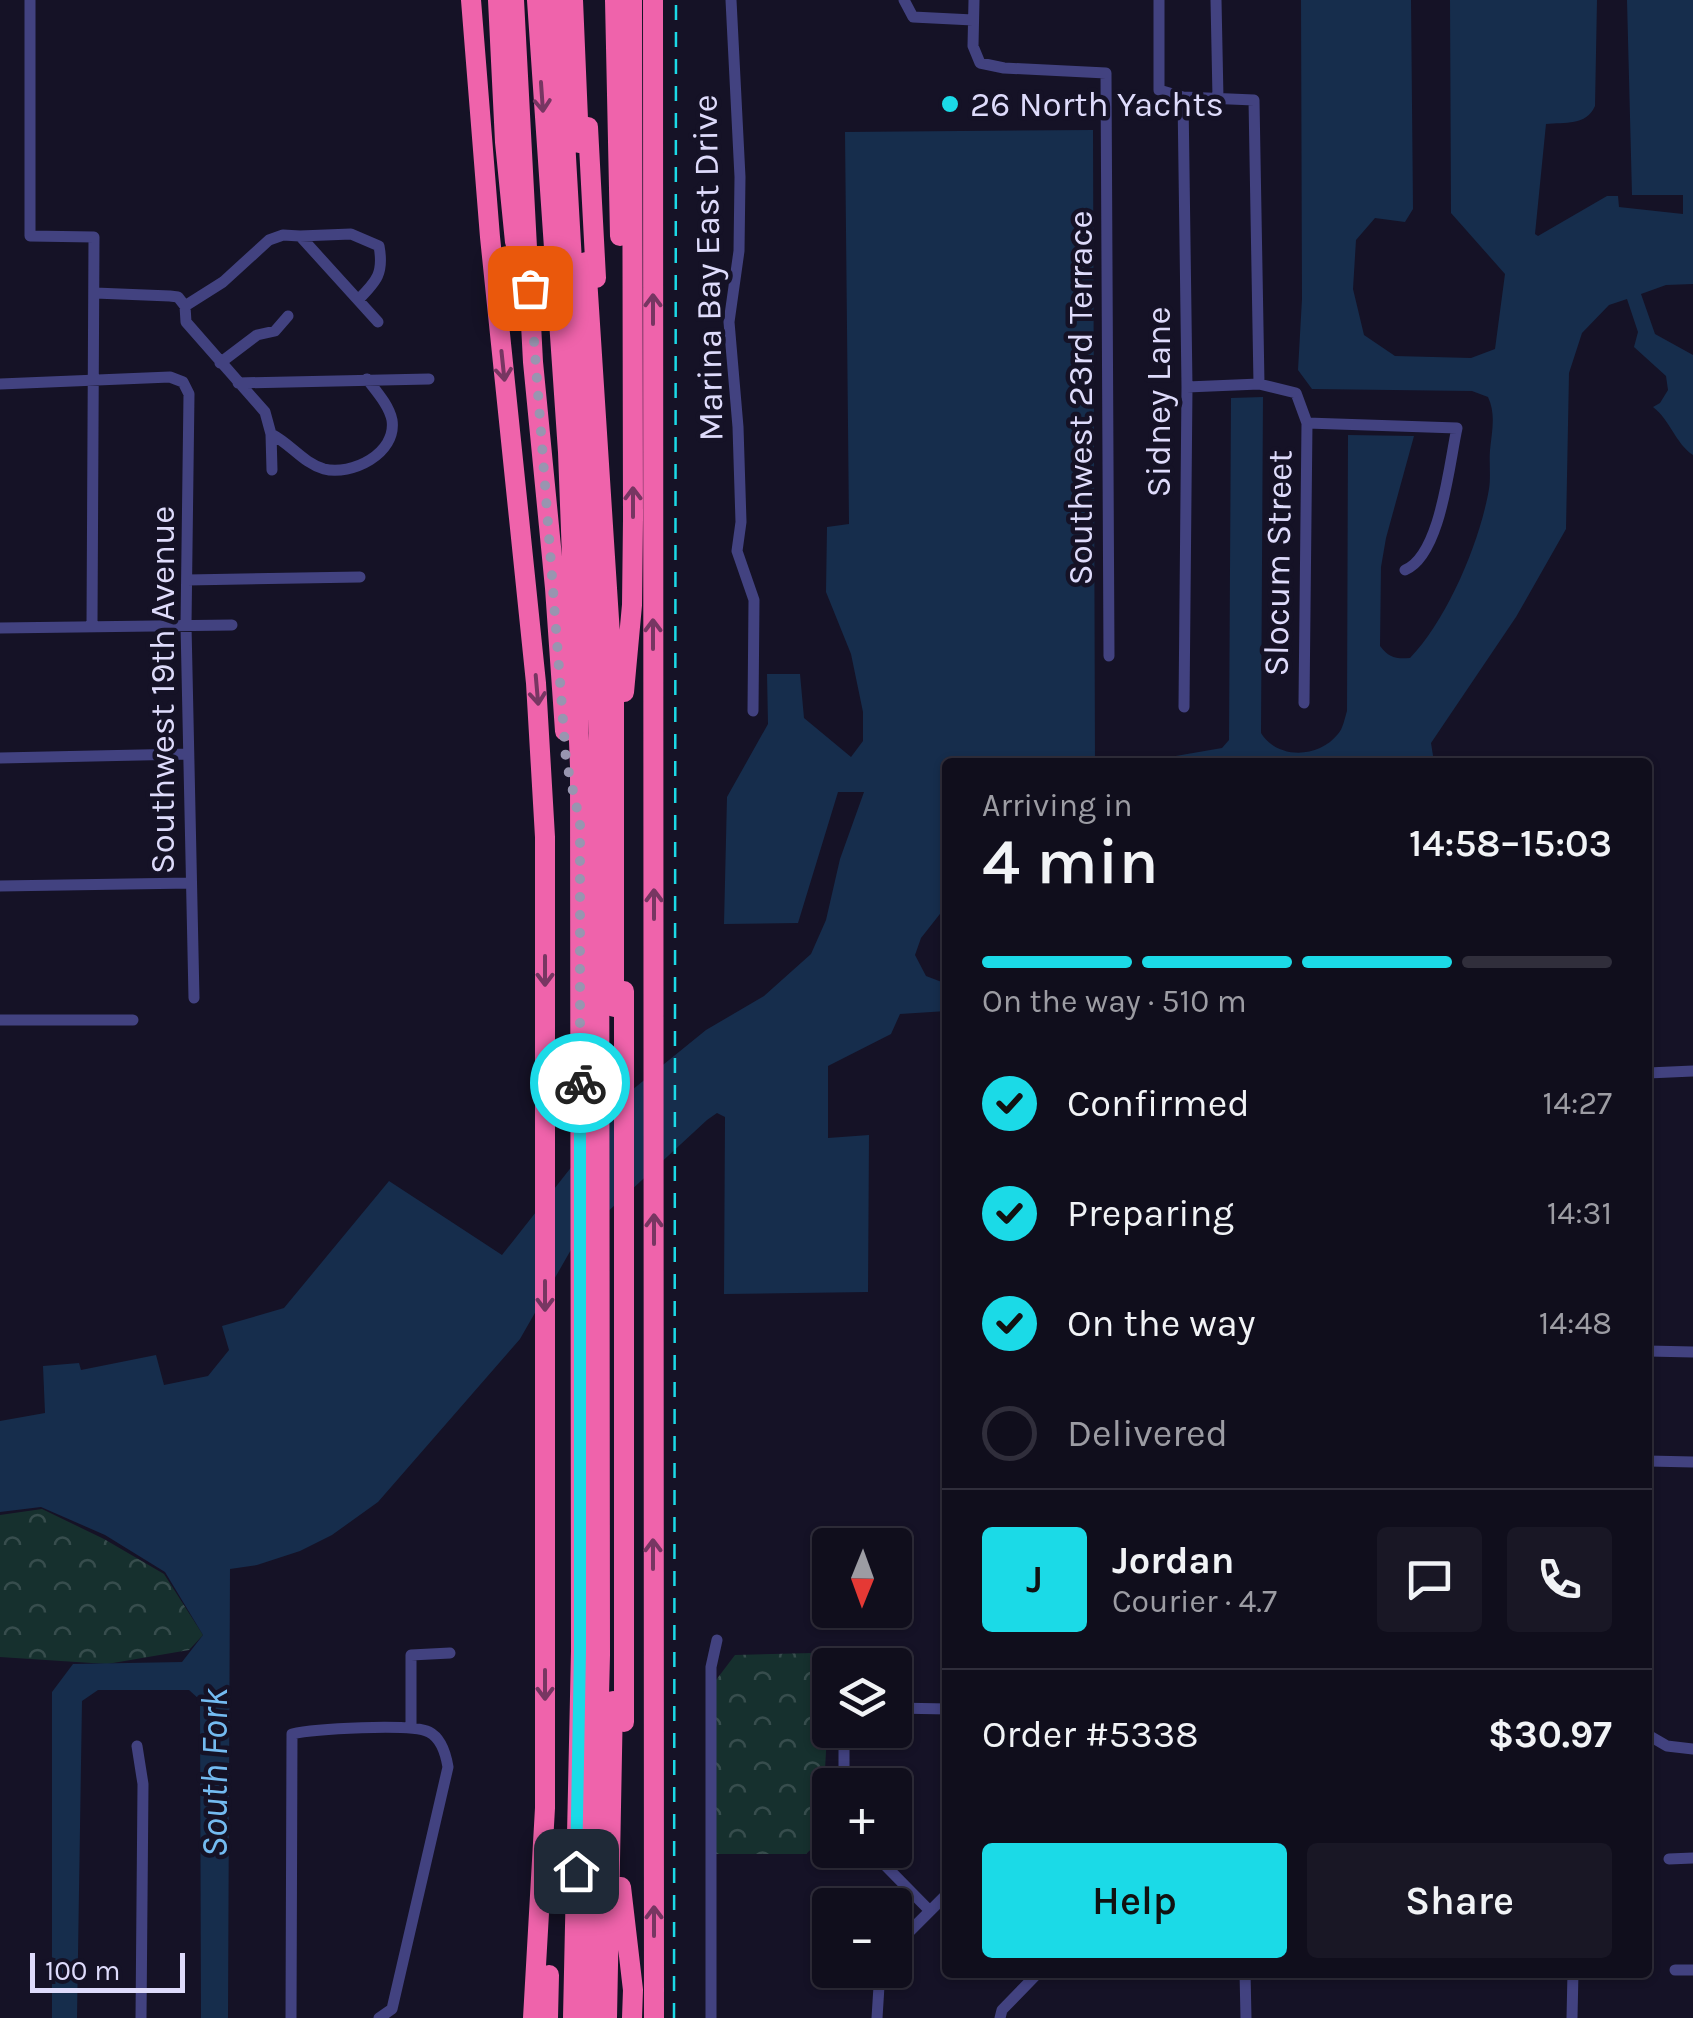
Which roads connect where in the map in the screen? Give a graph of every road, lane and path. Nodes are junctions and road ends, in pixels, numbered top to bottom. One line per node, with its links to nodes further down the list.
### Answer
1 (30, 0): 22 (street)
2 (458, 0): 21 (highway)
3 (471, 0): 21 (highway)
4 (536, 0): 51 (highway, one-way to 51)
5 (557, 0): 51 (highway)
6 (573, 0): 51 (highway)
7 (584, 0): 48 (highway)
8 (615, 0): 35 (highway)
9 (632, 0): 35 (highway)
10 (653, 0): 98 (highway, one-way to 10)
11 (730, 0): 50 (street, Marina Bay East Drive)
12 (904, 0): 17 (street)
13 (974, 0): 17 (street)
14 (1159, 0): 18 (street)
15 (1216, 0): 19 (street)
16 (508, 4): 51 (highway)
17 (968, 20): 46 (street, Southwest 23rd Terrace)
18 (1183, 97): 19 (street); 34 (street, Sidney Lane)
19 (1218, 98): 33 (street)
20 (300, 236): 23 (street); 23 (street); 24 (street)
21 (490, 236): 74 (highway, one-way to 74)
22 (94, 292): 24 (street); 28 (street)
23 (358, 300): 26 (street)
24 (184, 306): 27 (street)
25 (288, 316): 27 (street)
26 (378, 322)
27 (220, 363): 32 (street)
28 (96, 378): 31 (street); 41 (street, Southwest 19th Avenue); 44 (street)
29 (367, 379): 30 (street); 32 (street); 37 (street)
30 (429, 379)
31 (0, 384)
32 (238, 384): 37 (street)
33 (1259, 384): 34 (street); 36 (street)
34 (1187, 387): 49 (street, Sidney Lane)
35 (633, 412): 48 (highway, one-way to 35)
36 (1307, 424): 39 (street); 47 (street, Slocum Street)
37 (271, 434): 38 (street)
38 (272, 470)
39 (1405, 570)
40 (360, 577): 41 (street)
41 (187, 580): 42 (street, Southwest 19th Avenue)
42 (186, 624): 43 (street); 44 (street); 52 (street, Southwest 19th Avenue)
43 (232, 625)
44 (92, 626): 45 (street)
45 (0, 628)
46 (1109, 656)
47 (1304, 703)
48 (623, 704): 51 (highway)
49 (1184, 707)
50 (753, 711)
51 (596, 732): 66 (highway); 93 (highway); 94 (highway)
52 (187, 754): 53 (street); 54 (street, Southwest 19th Avenue)
53 (0, 758)
54 (191, 882): 55 (street); 56 (street, Southwest 19th Avenue)
55 (0, 886)
56 (194, 998)
57 (0, 1020): 58 (street)
58 (133, 1020)
59 (1693, 1070): 60 (street)
60 (1652, 1073)
61 (1652, 1351): 62 (street)
62 (1693, 1352)
63 (1652, 1461): 64 (street)
64 (1693, 1462)
65 (717, 1640): 99 (street)
66 (620, 1651): 78 (highway); 95 (highway)
67 (450, 1653): 70 (street)
68 (912, 1708): 69 (street)
69 (942, 1709)
70 (411, 1728): 89 (street); 90 (street)
71 (1652, 1737): 73 (street)
72 (137, 1746): 88 (street)
73 (1693, 1749)
74 (545, 1808): 91 (highway); 92 (highway)
75 (1693, 1858): 76 (street)
76 (1669, 1859)
77 (888, 1868): 80 (street)
78 (621, 1887): 96 (highway); 97 (highway)
79 (942, 1898): 80 (street)
80 (929, 1910): 81 (street)
81 (912, 1928)
82 (1675, 1970): 83 (street)
83 (1693, 1970)
84 (1033, 1978): 101 (street)
85 (1245, 1978): 102 (street)
86 (1572, 1978): 103 (street)
87 (879, 1988): 100 (street)
88 (142, 2018)
89 (291, 2018)
90 (379, 2018)
91 (532, 2018)
92 (548, 2018)
93 (573, 2018)
94 (590, 2018)
95 (607, 2018)
96 (616, 2018)
97 (632, 2018)
98 (654, 2018)
99 (710, 2018)
100 (877, 2018)
101 (1000, 2018)
102 (1246, 2018)
103 (1572, 2018)

